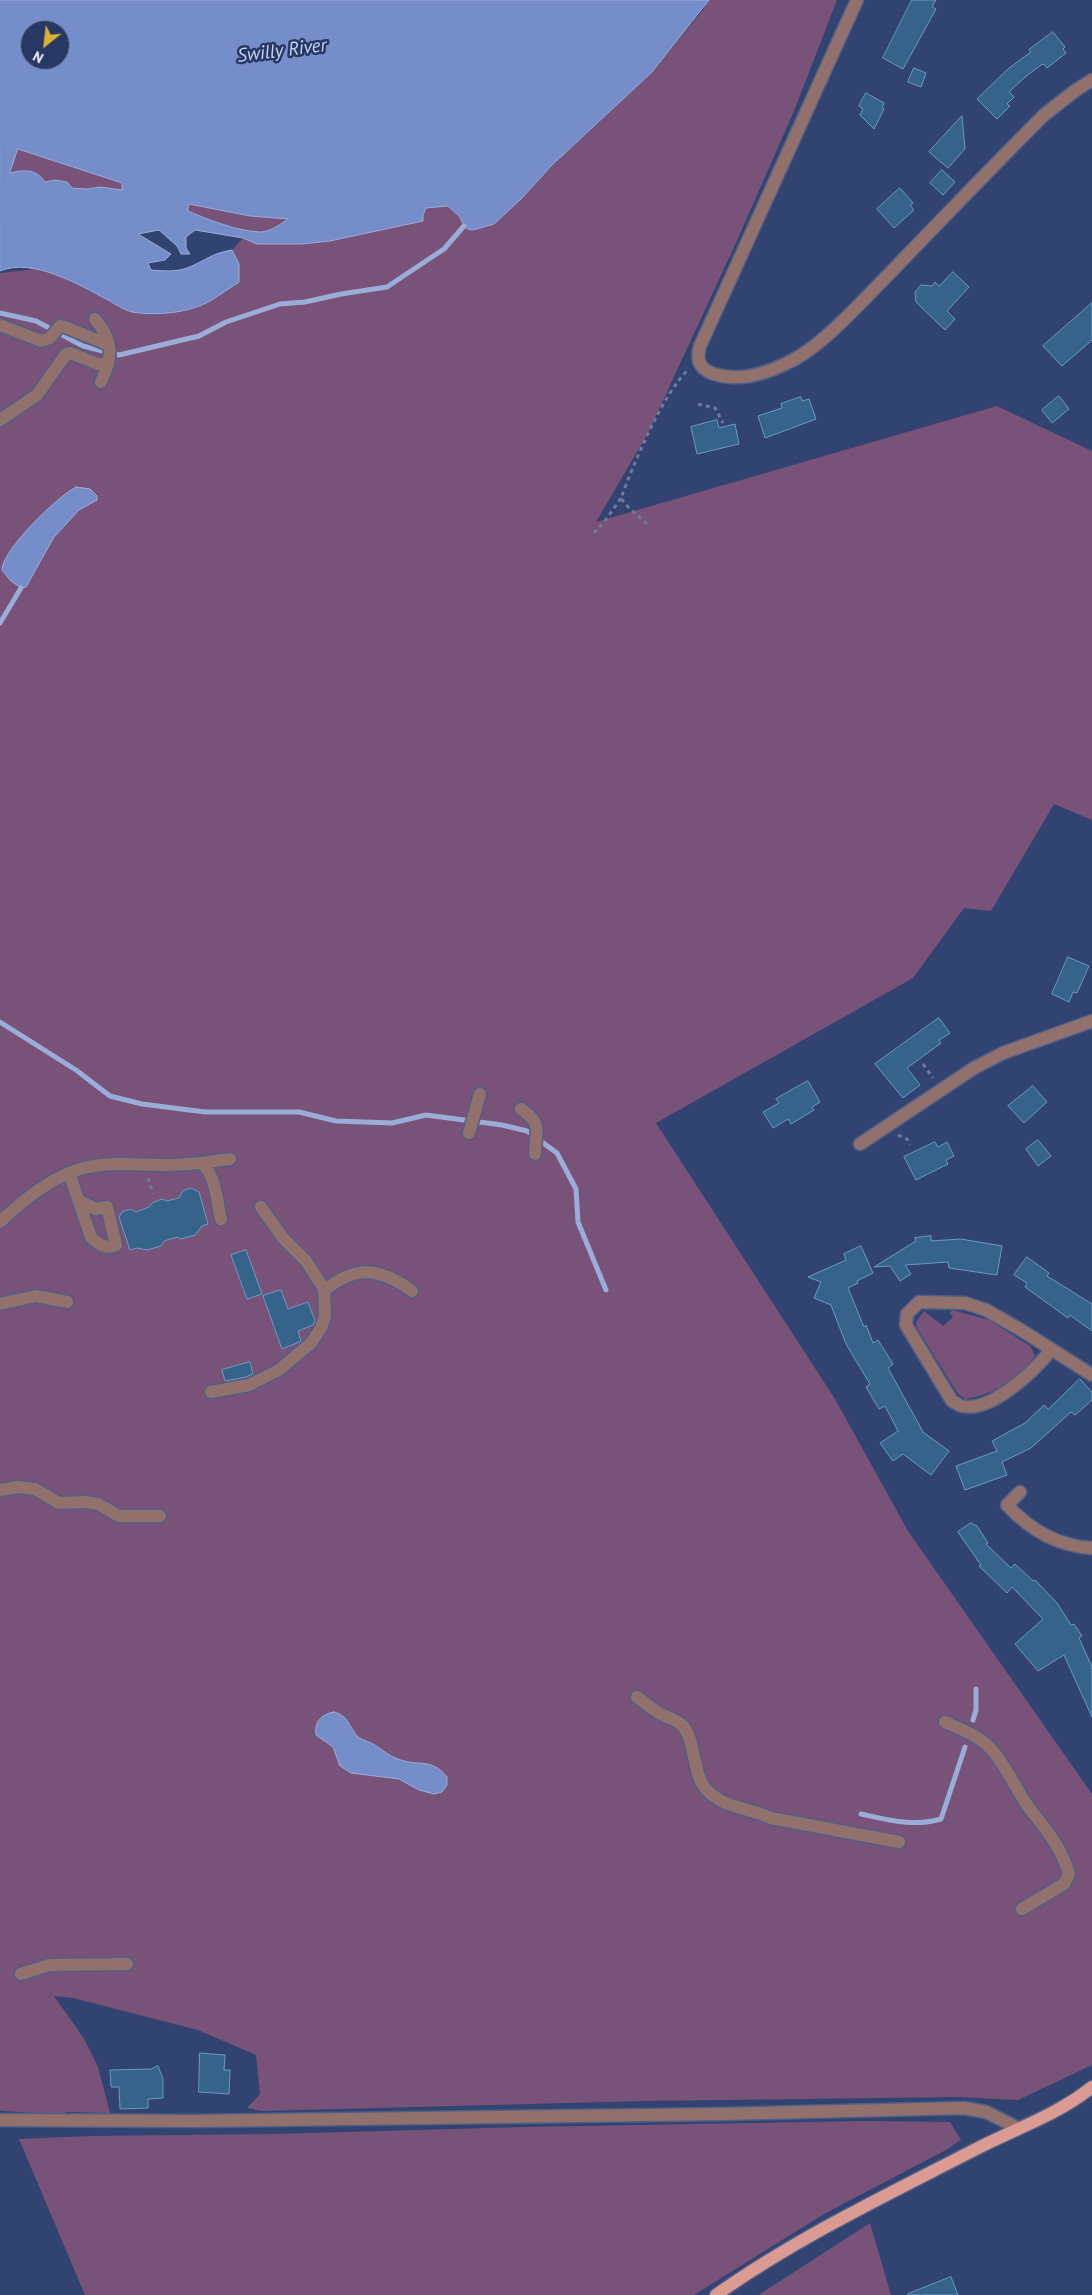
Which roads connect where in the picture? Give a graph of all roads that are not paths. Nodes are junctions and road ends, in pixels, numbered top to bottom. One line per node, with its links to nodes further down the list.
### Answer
1 (857, 0): 2 (street)
2 (1092, 80)
3 (95, 319): 5 (street)
4 (0, 325): 5 (street)
5 (109, 353): 6 (street); 7 (street)
6 (101, 382)
7 (0, 420)
8 (1092, 1021): 12 (street)
9 (480, 1094): 11 (street)
10 (521, 1110): 13 (street)
11 (470, 1131)
12 (860, 1144)
13 (535, 1149)
14 (230, 1159): 15 (street)
15 (202, 1163): 16 (street); 19 (street)
16 (69, 1173): 17 (street); 20 (street)
17 (78, 1201)
18 (261, 1207): 21 (street)
19 (221, 1219)
20 (0, 1222)
21 (324, 1291): 22 (street); 27 (street)
22 (412, 1291)
23 (67, 1302): 24 (street)
24 (0, 1304)
25 (1051, 1350): 25 (street); 26 (street)
26 (1092, 1375)
27 (211, 1392)
28 (0, 1490): 30 (street)
29 (1020, 1492): 31 (street)
30 (160, 1516)
31 (1092, 1548)
32 (637, 1697): 34 (street)
33 (945, 1722): 35 (street)
34 (899, 1842)
35 (1022, 1909)
36 (128, 1964): 37 (street)
37 (21, 1974)
38 (1091, 2089): 40 (main road)
39 (0, 2120): 40 (street)
40 (1018, 2128): 41 (main road)
41 (716, 2295)

